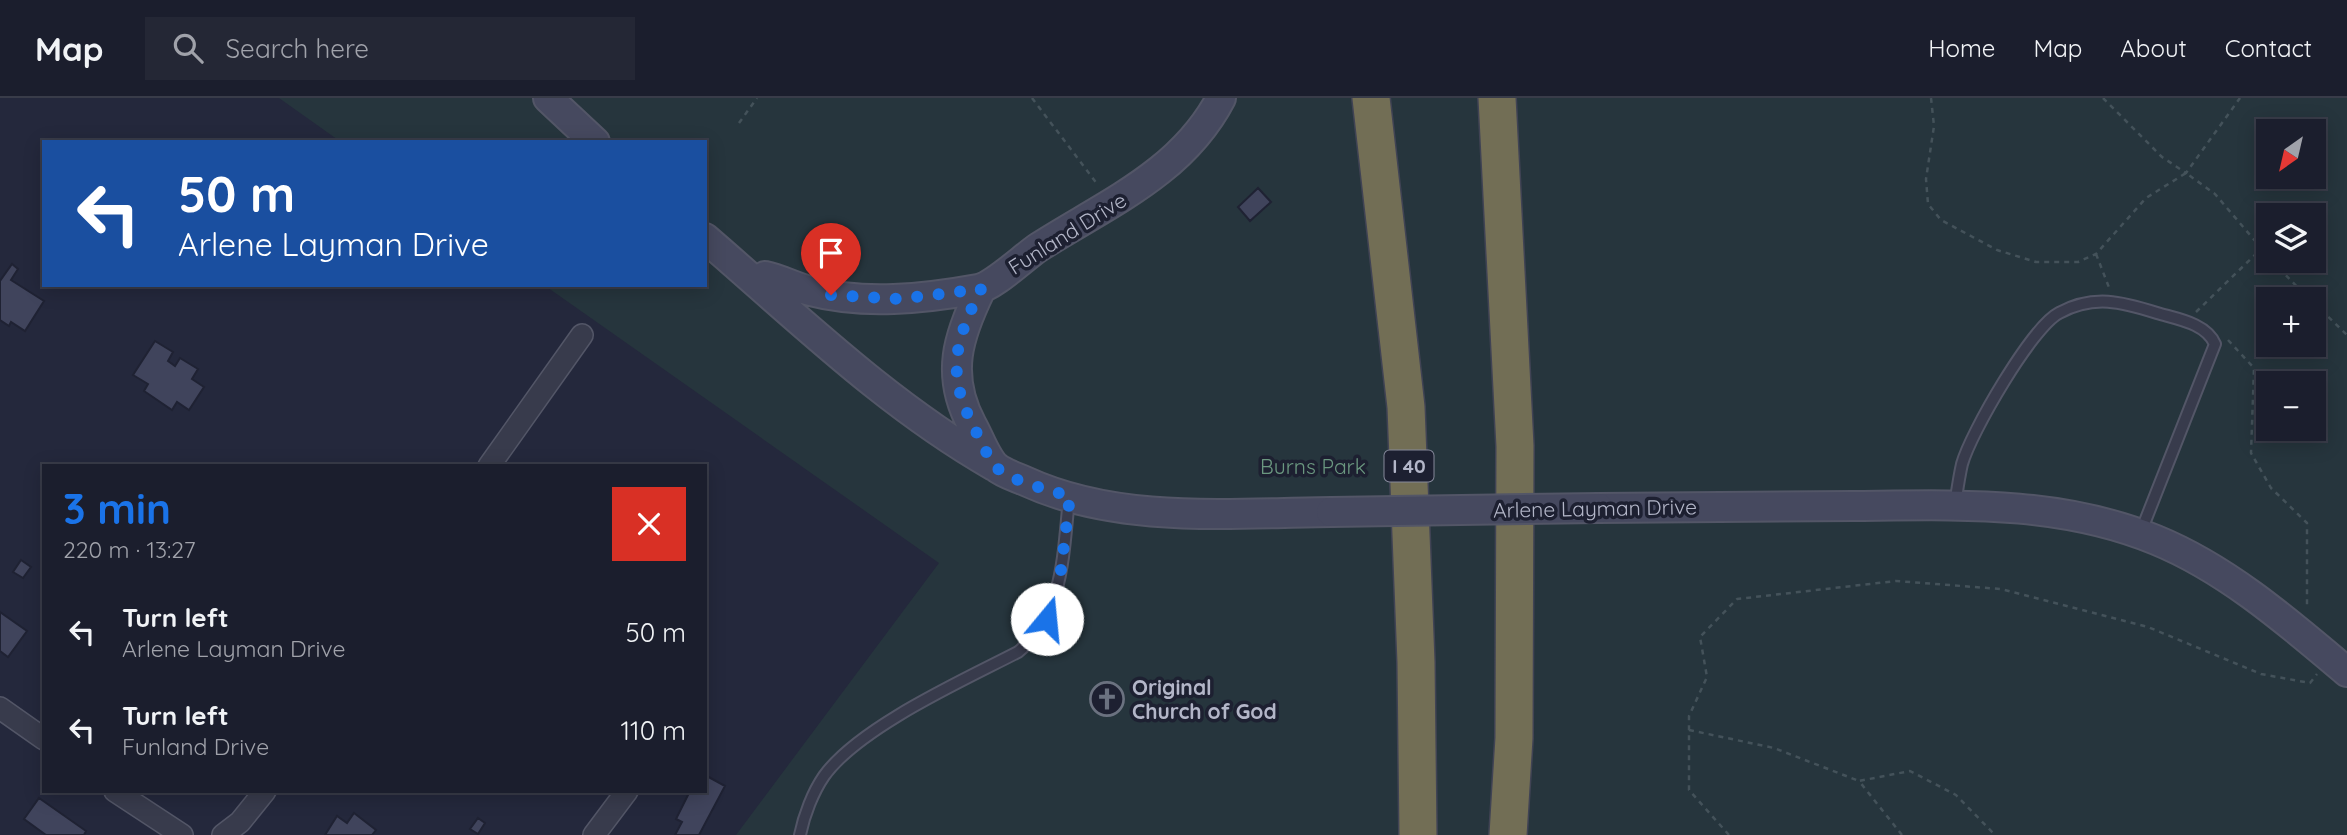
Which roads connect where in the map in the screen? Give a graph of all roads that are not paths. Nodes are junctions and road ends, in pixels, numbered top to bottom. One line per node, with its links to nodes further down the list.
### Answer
1 (548, 98): 5 (street)
2 (1221, 98): 8 (street, Funland Drive)
3 (1371, 98): 25 (highway, I 40)
4 (1497, 98): 26 (highway)
5 (593, 140)
6 (707, 241): 7 (street, Arlene Layman Drive)
7 (756, 282): 8 (street, Funland Drive); 11 (street, Arlene Layman Drive)
8 (981, 289): 11 (street)
9 (582, 335): 10 (street)
10 (490, 464)
11 (995, 467): 12 (street, Arlene Layman Drive)
12 (1070, 496): 13 (street, Arlene Layman Drive, bridge); 24 (lane)
13 (1955, 505): 14 (street, Arlene Layman Drive); 14 (lane)
14 (2140, 534): 15 (street, Arlene Layman Drive)
15 (2338, 665)
16 (0, 708): 17 (street)
17 (42, 738)
18 (118, 793): 21 (street)
19 (263, 793): 22 (street)
20 (626, 793): 23 (street)
21 (182, 835)
22 (223, 835)
23 (594, 835)
24 (800, 835)
25 (1418, 835)
26 (1508, 835)

